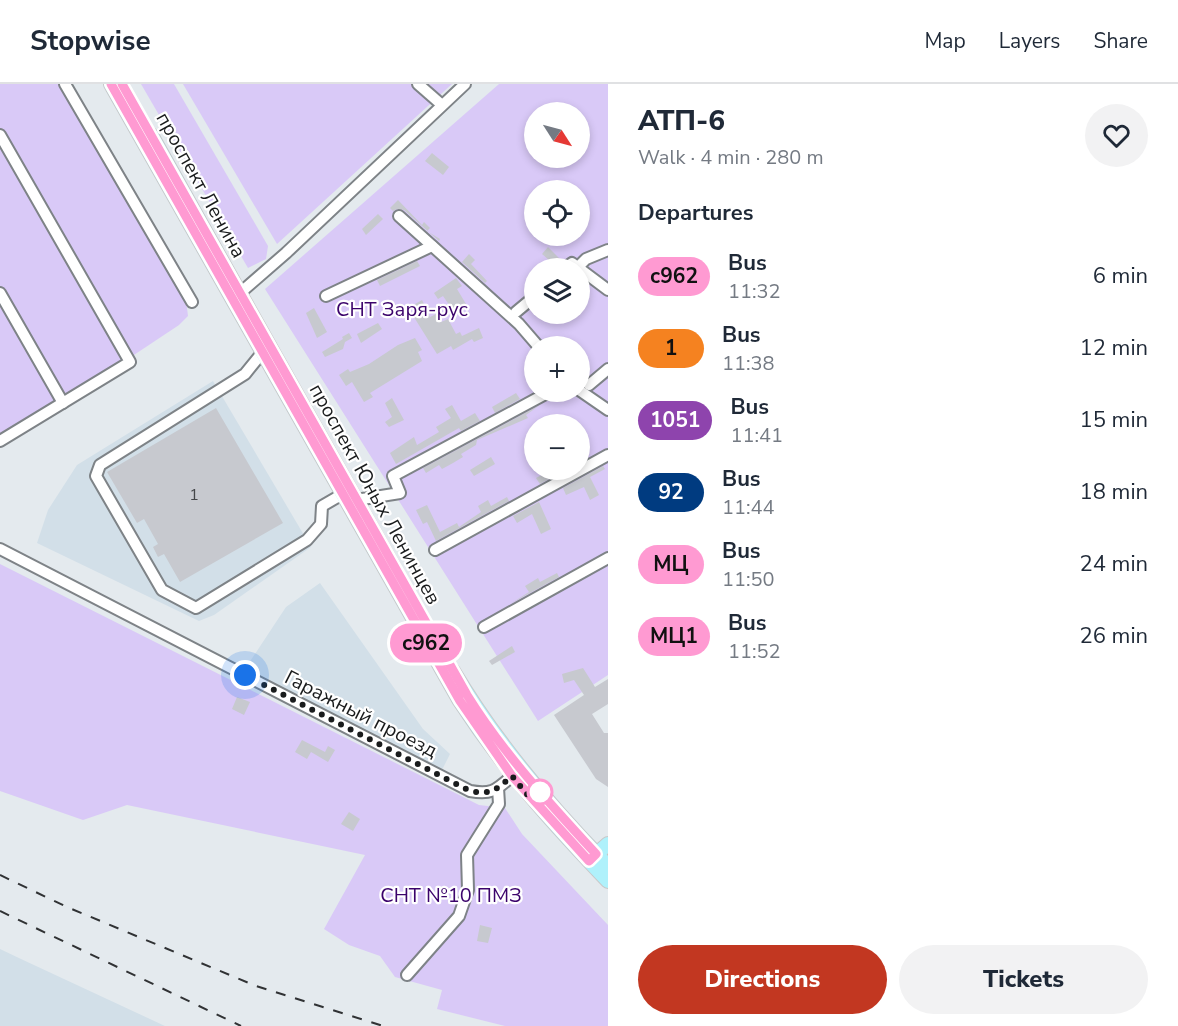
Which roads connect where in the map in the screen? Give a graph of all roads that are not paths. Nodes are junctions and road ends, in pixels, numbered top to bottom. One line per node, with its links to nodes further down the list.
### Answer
1 (65, 84): 16 (street)
2 (111, 84): 17 (main road, проспект Ленина)
3 (122, 84): 17 (main road, проспект Ленина)
4 (417, 84): 6 (street)
5 (465, 84): 6 (street)
6 (442, 105): 17 (street)
7 (0, 135): 26 (street)
8 (399, 216): 9 (street)
9 (432, 246): 15 (street); 20 (street)
10 (608, 250): 11 (street)
11 (588, 258)
12 (590, 276): 13 (street)
13 (608, 290)
14 (0, 293): 26 (street)
15 (326, 296)
16 (192, 302)
17 (241, 302): 21 (main road, проспект Юных Ленинцев); 31 (main road, проспект Юных Ленинцев)
18 (524, 305): 19 (street)
19 (516, 312)
20 (529, 336)
21 (262, 352): 30 (main road, проспект Юных Ленинцев); 30 (street)
22 (608, 369): 23 (street)
23 (590, 383)
24 (590, 394): 27 (street)
25 (530, 402): 31 (street)
26 (63, 403): 28 (street)
27 (608, 410)
28 (0, 441)
29 (608, 455): 33 (street)
30 (341, 495): 36 (main road, проспект Юных Ленинцев)
31 (356, 500): 39 (main road, проспект Юных Ленинцев)
32 (0, 549): 37 (street, Гаражный проезд)
33 (435, 550)
34 (608, 558): 35 (street)
35 (484, 627)
36 (512, 776): 37 (street); 39 (main road, проспект Юных Ленинцев)
37 (498, 788): 42 (street)
38 (608, 844): 39 (main road)
39 (593, 857): 40 (main road, проспект Юных Ленинцев); 41 (main road, проспект Юных Ленинцев)
40 (608, 866)
41 (608, 881)
42 (407, 975)

